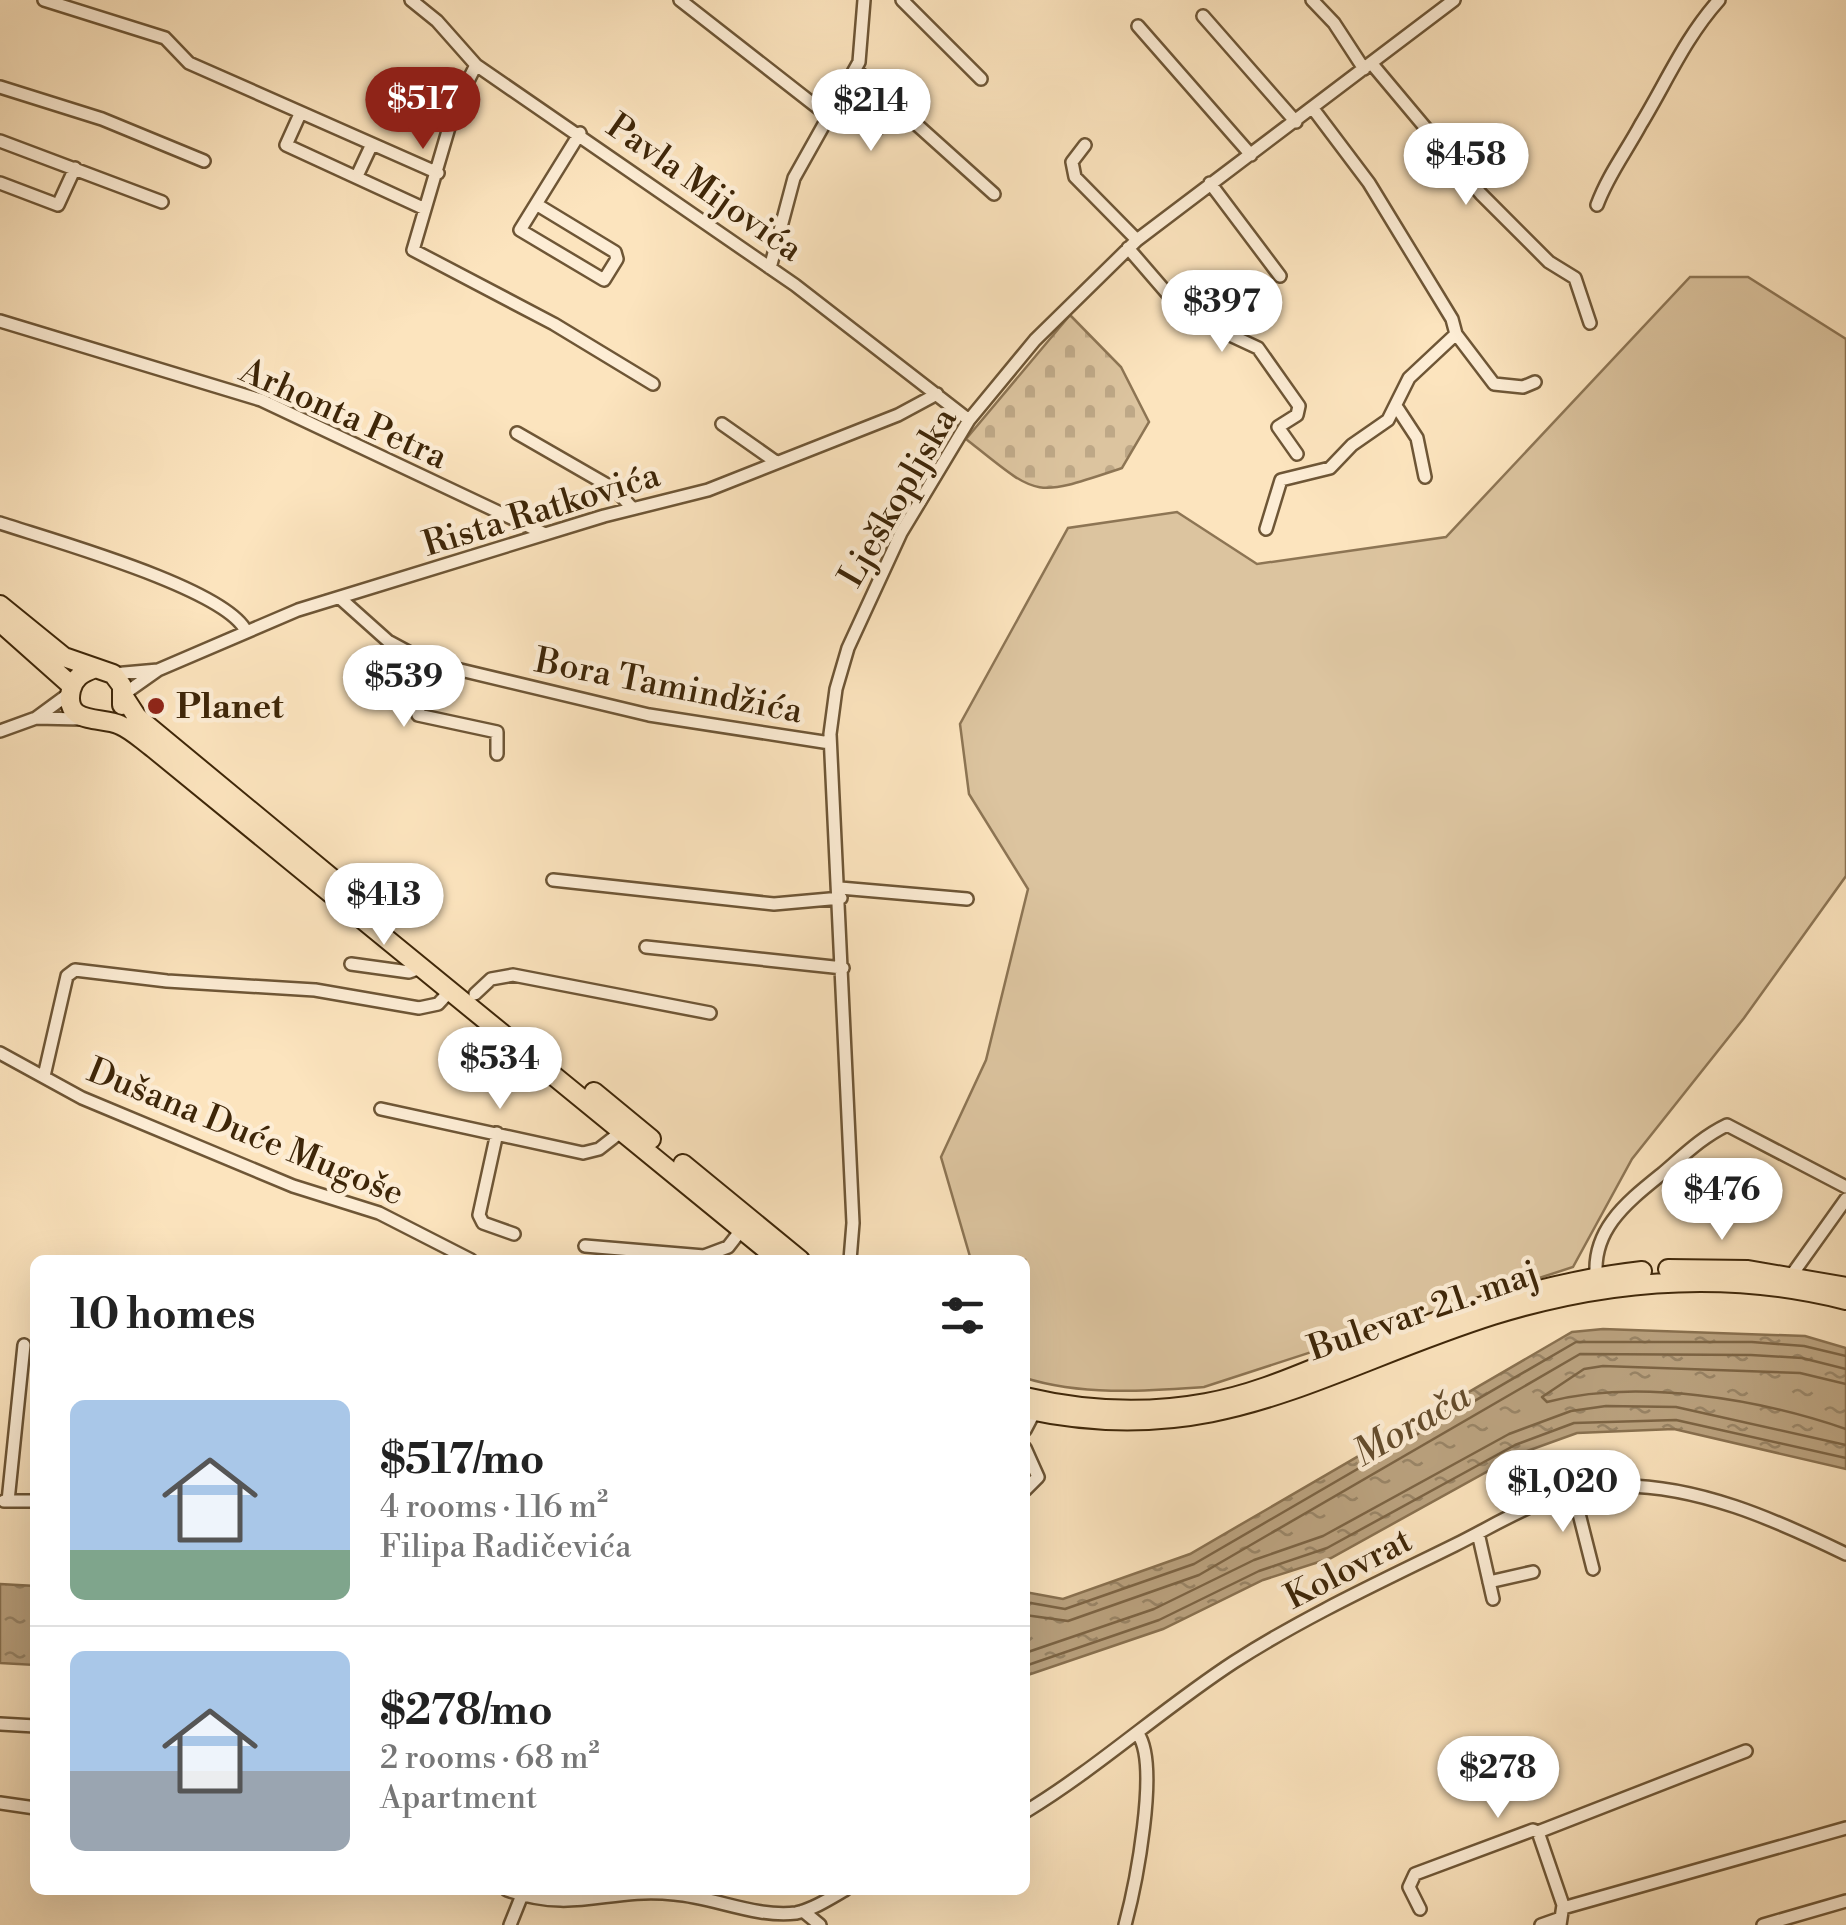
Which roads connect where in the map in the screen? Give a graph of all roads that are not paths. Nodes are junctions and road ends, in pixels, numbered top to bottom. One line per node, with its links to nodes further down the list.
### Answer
1 (44, 0): 19 (street)
2 (411, 0): 11 (street, Pavla Mijovića)
3 (680, 0): 20 (street)
4 (864, 0): 13 (street)
5 (902, 0): 14 (street)
6 (1312, 0): 12 (street)
7 (1454, 0): 12 (street, Lješkopljska)
8 (1719, 0): 36 (street)
9 (1203, 16): 21 (street)
10 (1138, 26): 26 (street)
11 (476, 65): 22 (street, Pavla Mijovića); 29 (street)
12 (1368, 67): 18 (street, Lješkopljska); 42 (street)
13 (856, 70): 16 (street); 17 (street)
14 (980, 79)
15 (0, 87): 27 (street)
16 (840, 103): 17 (street); 20 (street)
17 (901, 108): 33 (street)
18 (1314, 110): 21 (street, Lješkopljska); 43 (street)
19 (300, 114): 24 (street); 30 (street)
20 (831, 118): 39 (street)
21 (1296, 122): 26 (street, Lješkopljska)
22 (580, 133): 35 (street); 39 (street, Pavla Mijovića)
23 (0, 141): 28 (street)
24 (372, 144): 29 (street); 30 (street)
25 (1085, 145): 38 (street)
26 (1251, 155): 32 (street, Lješkopljska)
27 (204, 161)
28 (75, 168): 31 (street); 34 (street)
29 (438, 173): 37 (street)
30 (358, 176): 37 (street)
31 (0, 183)
32 (1210, 184): 38 (street, Lješkopljska); 40 (street)
33 (994, 194)
34 (162, 202)
35 (536, 204): 35 (street)
36 (1597, 205)
37 (425, 208): 45 (street)
38 (1132, 244): 48 (street, Lješkopljska); 51 (street)
39 (770, 268): 46 (street, Pavla Mijovića)
40 (1280, 276)
41 (0, 321): 57 (street, Arhonta Petra)
42 (1590, 323)
43 (1456, 334): 44 (street); 47 (street)
44 (1536, 382)
45 (652, 384)
46 (937, 394): 48 (street, Pavla Mijovića); 52 (street, Rista Ratkovića)
47 (1398, 409): 53 (street); 56 (street)
48 (969, 420): 72 (street, Lješkopljska)
49 (722, 424): 52 (street)
50 (517, 433): 54 (street)
51 (1297, 454)
52 (776, 462): 54 (street, Rista Ratkovića)
53 (1425, 477)
54 (632, 508): 57 (street, Rista Ratkovića)
55 (0, 523): 61 (street)
56 (1266, 529)
57 (545, 534): 58 (street, Rista Ratkovića)
58 (340, 599): 61 (street, Rista Ratkovića); 62 (street, Bora Tamindžića)
59 (0, 606): 63 (main road)
60 (0, 622): 66 (main road)
61 (246, 631): 64 (street, Rista Ratkovića)
62 (427, 662): 72 (street, Bora Tamindžića); 73 (street)
63 (92, 669): 65 (main road); 66 (main road)
64 (158, 670): 65 (street, Rista Ratkovića); 67 (street, Rista Ratkovića)
65 (113, 674): 67 (main road)
66 (71, 689): 68 (street); 69 (main road)
67 (124, 695): 70 (main road); 82 (main road)
68 (36, 718): 69 (street); 71 (street)
69 (84, 719): 70 (main road)
70 (108, 720): 79 (main road)
71 (0, 731)
72 (830, 743): 75 (street, Lješkopljska)
73 (496, 754)
74 (553, 880): 75 (street)
75 (841, 893): 76 (street); 80 (street, Lješkopljska)
76 (967, 898)
77 (646, 947): 80 (street)
78 (350, 964): 79 (street)
79 (423, 968): 81 (main road)
80 (843, 968): 93 (street, Lješkopljska)
81 (451, 990): 85 (street); 87 (main road)
82 (474, 994): 83 (street); 99 (main road)
83 (710, 1013)
84 (0, 1053): 85 (street, Dušana Duće Mugoše)
85 (44, 1076): 95 (street, Dušana Duće Mugoše)
86 (380, 1110): 88 (street)
87 (622, 1131): 88 (street); 91 (main road)
88 (498, 1133): 92 (street)
89 (1846, 1187): 103 (street)
90 (1846, 1199): 102 (street)
91 (742, 1229): 97 (street); 98 (main road)
92 (514, 1234)
93 (853, 1236): 100 (street, Lješkopljska); 101 (street, Lješkopljska)
94 (586, 1246): 96 (street)
95 (461, 1255)
96 (692, 1255)
97 (706, 1255)
98 (773, 1255)
99 (794, 1255)
100 (851, 1255)
101 (857, 1255)
102 (1793, 1273): 103 (main road, Bulevar 21. maj); 104 (main road, Bulevar 21. maj)
103 (1598, 1284): 105 (main road, Bulevar 21. maj); 107 (main road, Bulevar 21. maj)
104 (1846, 1284)
105 (1846, 1300)
106 (24, 1345): 111 (street)
107 (1030, 1406)
108 (1030, 1456): 109 (street)
109 (1030, 1486)
110 (1573, 1490): 113 (street, Kolovrat); 114 (street, Kolovrat); 115 (street)
111 (4, 1501): 112 (street)
112 (30, 1501)
113 (1478, 1533): 117 (street); 121 (street, Kolovrat)
114 (1846, 1554)
115 (1593, 1569)
116 (1533, 1572): 117 (street)
117 (1489, 1582): 118 (street)
118 (1493, 1600)
119 (0, 1724): 120 (street)
120 (30, 1726)
121 (1138, 1734): 125 (street, Kolovrat); 138 (street)
122 (1746, 1751): 127 (street)
123 (0, 1803): 124 (street)
124 (30, 1807)
125 (1030, 1809)
126 (1846, 1828): 135 (street)
127 (1538, 1832): 133 (street); 135 (street)
128 (522, 1895): 129 (street); 136 (street)
129 (617, 1895)
130 (686, 1895): 134 (street)
131 (835, 1895): 134 (street)
132 (1846, 1901): 140 (street)
133 (1420, 1909)
134 (803, 1911): 137 (street)
135 (1560, 1918): 139 (street)
136 (510, 1925)
137 (820, 1925)
138 (1125, 1925)
139 (1541, 1925)
140 (1763, 1925)

